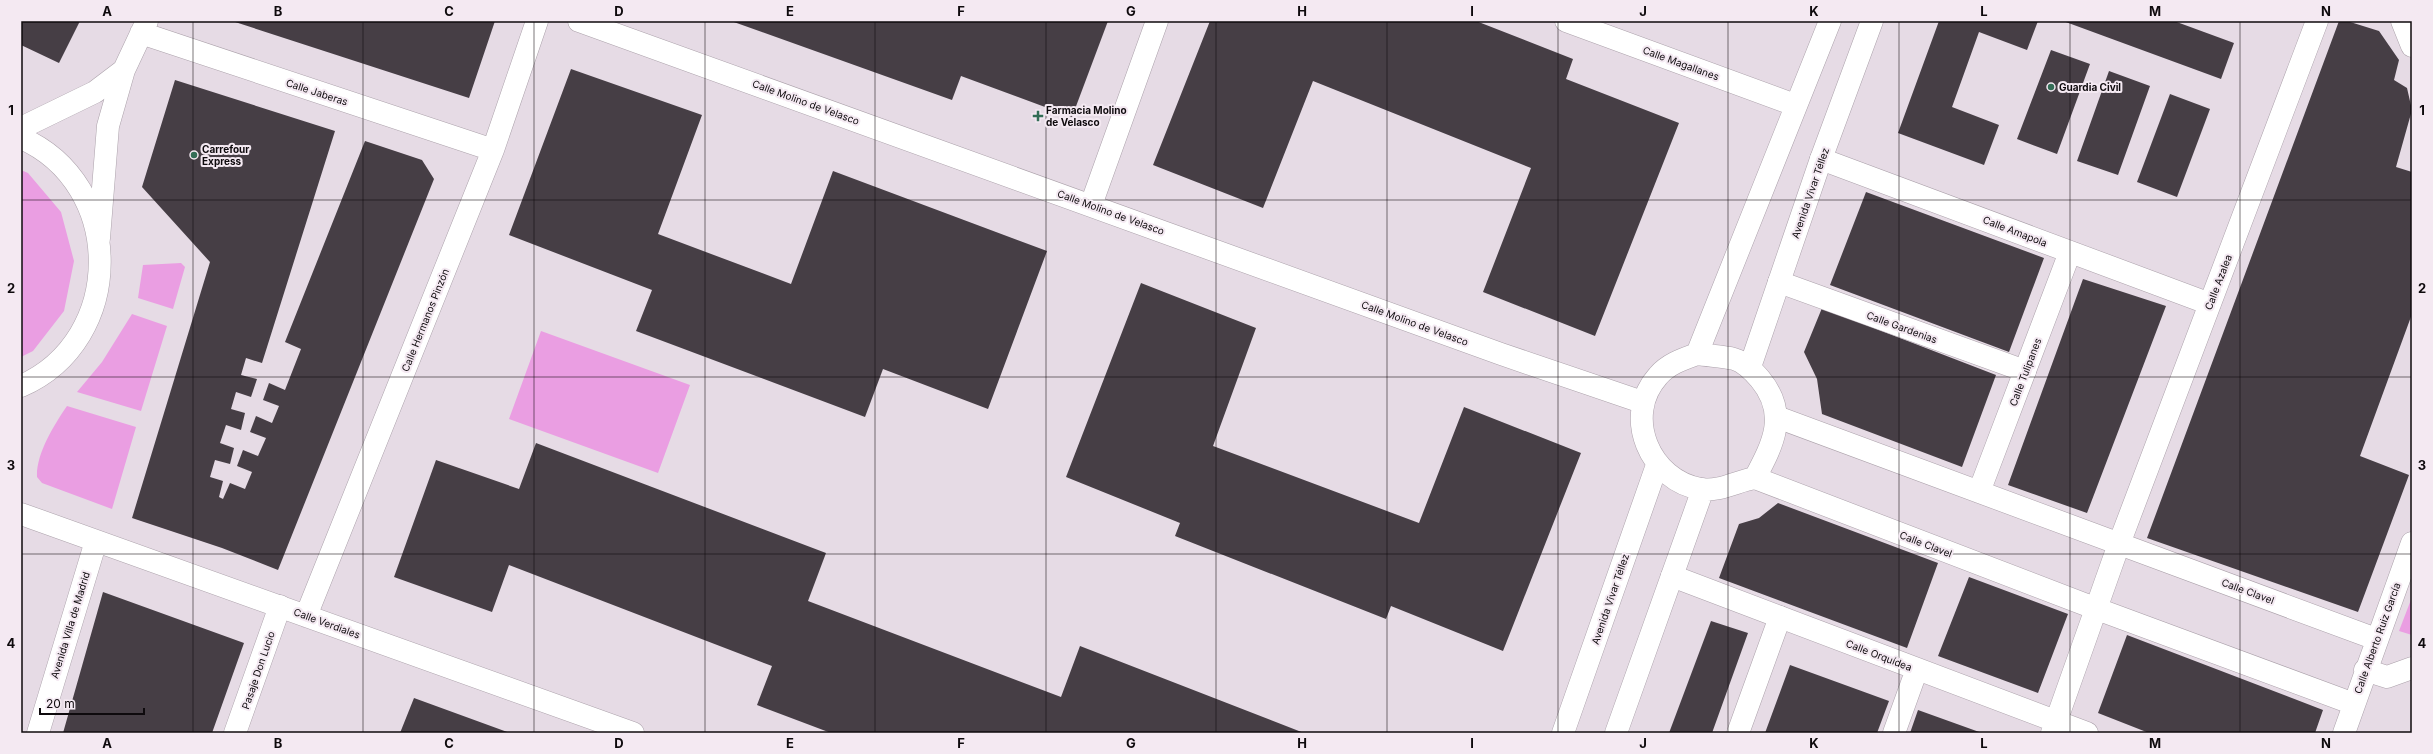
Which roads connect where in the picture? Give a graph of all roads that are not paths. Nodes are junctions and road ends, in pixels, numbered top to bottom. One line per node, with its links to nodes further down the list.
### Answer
1 (537, 21): 15 (street, Calle Hermanos Pinzón)
2 (580, 21): 17 (street, Calle Molino de Velasco)
3 (1157, 21): 17 (street)
4 (1566, 21): 12 (street, Calle Magallanes)
5 (1830, 21): 12 (street)
6 (1872, 21): 16 (street, Avenida Vivar Téllez)
7 (2317, 21): 21 (street, Calle Azalea)
8 (2402, 21): 10 (street)
9 (144, 27): 11 (street); 15 (street, Calle Jaberas)
10 (2412, 46)
11 (124, 70): 13 (street); 18 (street)
12 (1796, 105): 22 (street)
13 (21, 128)
14 (21, 138): 18 (street)
15 (493, 150): 39 (street, Calle Hermanos Pinzón)
16 (1821, 158): 19 (street, Calle Amapola); 20 (street, Avenida Vivar Téllez)
17 (1091, 205): 26 (street, Calle Molino de Velasco)
18 (99, 238): 25 (street)
19 (2070, 252): 21 (street, Calle Amapola); 24 (street, Calle Tulipanes)
20 (1779, 282): 23 (street, Avenida Vivar Téllez); 24 (street, Calle Gardenias)
21 (2210, 304): 35 (street, Calle Azalea)
22 (1697, 354): 23 (street); 26 (street)
23 (1750, 367): 27 (street)
24 (2025, 371): 31 (street, Calle Tulipanes)
25 (21, 386)
26 (1642, 402): 28 (street)
27 (1777, 417): 29 (street); 31 (street, Calle Clavel)
28 (1657, 465): 30 (street); 50 (street, Avenida Vivar Téllez)
29 (1755, 478): 30 (street); 38 (street, Calle Clavel)
30 (1703, 489): 36 (street)
31 (1979, 492): 35 (street, Calle Clavel)
32 (21, 514): 33 (street, Calle Verdiales)
33 (96, 541): 37 (street, Calle Verdiales); 47 (street, Avenida Villa de Madrid)
34 (2412, 543): 41 (street, Calle Alberto Ruiz García)
35 (2119, 544): 38 (street); 41 (street, Calle Clavel)
36 (1672, 576): 40 (street, Calle Orquídea); 51 (street)
37 (280, 606): 39 (street, Calle Verdiales); 48 (street, Pasaje Don Lucio)
38 (2097, 609): 45 (street, Calle Clavel); 46 (street)
39 (306, 616): 49 (street, Calle Verdiales)
40 (1780, 617): 43 (street, Calle Orquídea); 52 (street)
41 (2376, 639): 44 (street, Calle Alberto Ruiz García)
42 (2412, 668): 44 (street)
43 (1917, 669): 46 (street, Calle Orquídea); 53 (street)
44 (2365, 670): 45 (street, Calle Alberto Ruiz García)
45 (2354, 704): 55 (street, Calle Alberto Ruiz García)
46 (2054, 727): 54 (street, Calle Orquídea)
47 (38, 733)
48 (235, 733)
49 (633, 733)
50 (1563, 733)
51 (1616, 733)
52 (1738, 733)
53 (1894, 733)
54 (2087, 733)
55 (2344, 733)

